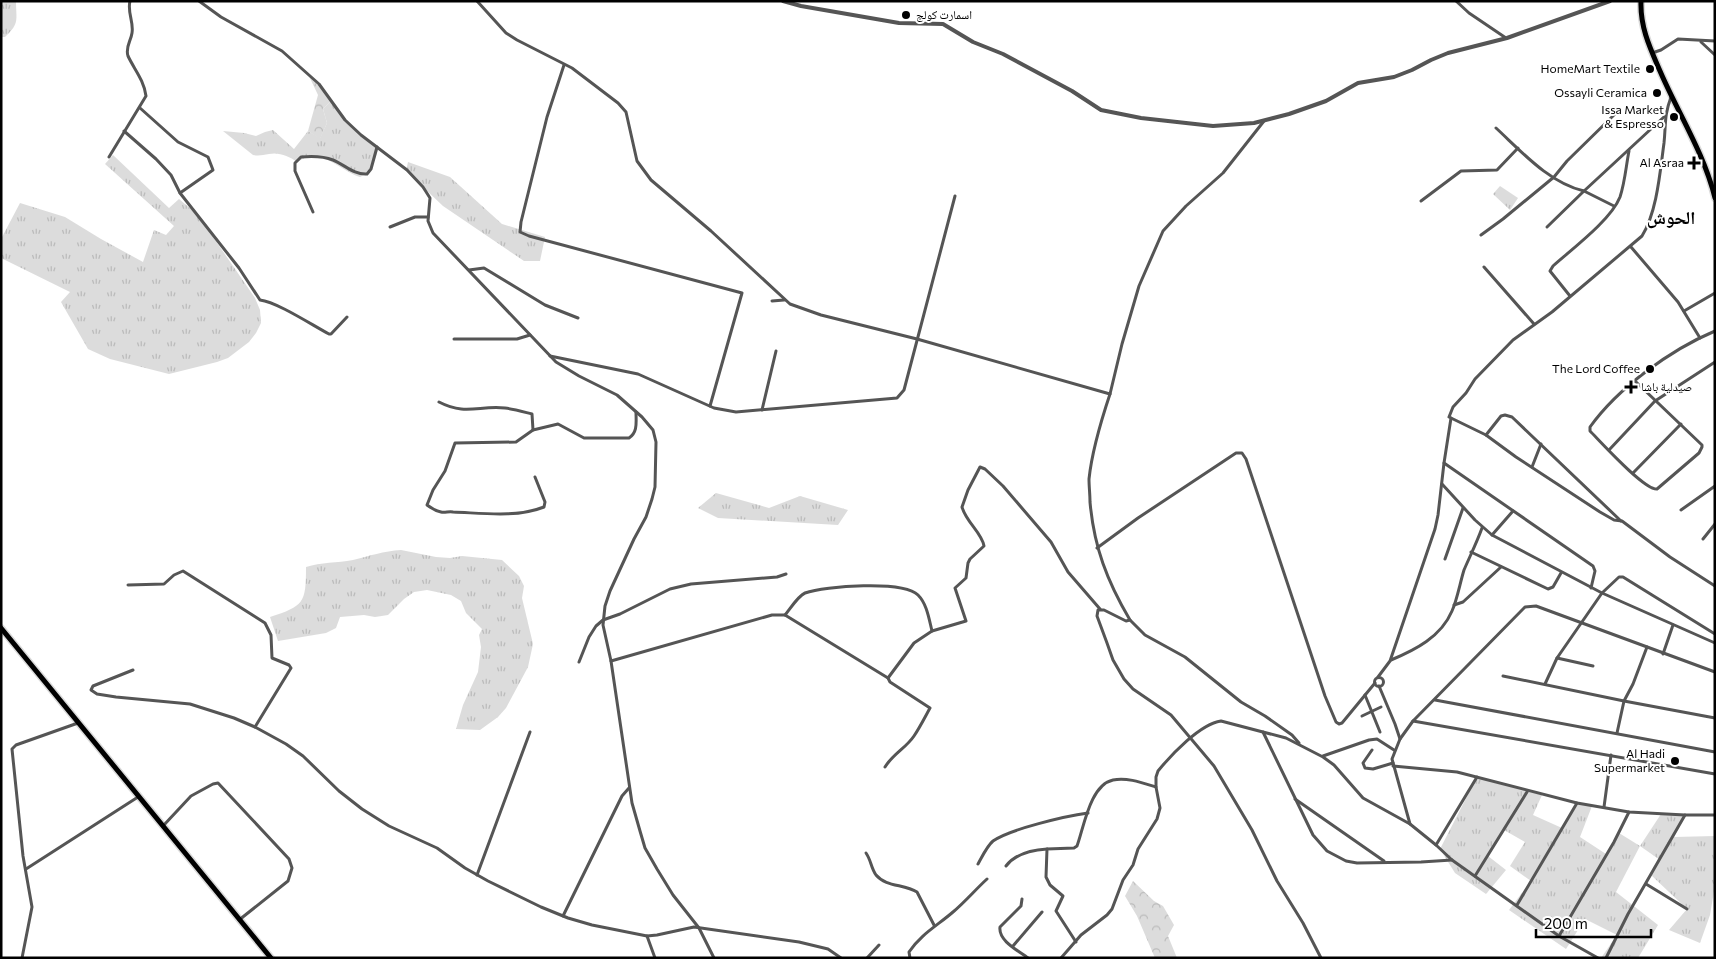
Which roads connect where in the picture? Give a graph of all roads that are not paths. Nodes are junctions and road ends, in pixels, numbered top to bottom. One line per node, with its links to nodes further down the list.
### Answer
1 (130, 1): 15 (street)
2 (199, 1): 21 (street)
3 (476, 1): 13 (street)
4 (783, 1): 18 (street)
5 (1456, 1): 8 (street)
6 (1610, 1): 8 (street)
7 (1641, 1): 11 (main road)
8 (1507, 38): 18 (street)
9 (1700, 42): 10 (street); 11 (street); 12 (street)
10 (1715, 42)
11 (1652, 53): 14 (main road)
12 (1715, 55)
13 (564, 64): 42 (street); 60 (street)
14 (1671, 97): 17 (street); 29 (main road)
15 (140, 108): 20 (street); 27 (street)
16 (1616, 113): 25 (street)
17 (1665, 116): 23 (street); 37 (street)
18 (1264, 121): 57 (street)
19 (1496, 128): 22 (street)
20 (124, 131): 24 (street); 27 (street)
21 (376, 148): 32 (street); 33 (street)
22 (1518, 148): 25 (street); 30 (street)
23 (1629, 150): 26 (street); 31 (street)
24 (109, 157)
25 (1554, 177): 26 (street); 36 (street)
26 (1584, 191): 31 (street); 35 (street)
27 (180, 193): 45 (street)
28 (955, 196): 52 (street)
29 (1715, 198)
30 (1421, 201)
31 (1614, 206): 41 (street)
32 (314, 212)
33 (428, 217): 34 (street); 39 (street)
34 (390, 227)
35 (1547, 227)
36 (1481, 235)
37 (1631, 247): 41 (street); 44 (street)
38 (1484, 267): 47 (street)
39 (468, 270): 46 (street); 49 (street)
40 (1715, 293): 44 (street)
41 (1570, 296): 47 (street)
42 (785, 300): 43 (street); 52 (street)
43 (772, 301)
44 (1684, 311): 50 (street)
45 (347, 317)
46 (578, 318)
47 (1534, 324): 63 (street)
48 (1715, 332): 50 (street)
49 (531, 335): 51 (street); 54 (street)
50 (1700, 338): 56 (street)
51 (454, 339)
52 (917, 339): 57 (street); 61 (street)
53 (776, 350): 61 (street)
54 (550, 356): 60 (street); 62 (street)
55 (1715, 362): 58 (street)
56 (1635, 381): 58 (street); 68 (street)
57 (1110, 394): 85 (street)
58 (1655, 401): 64 (street); 68 (street)
59 (439, 402): 65 (street)
60 (710, 406): 61 (street)
61 (762, 410)
62 (636, 412): 65 (street); 98 (street)
63 (1451, 418): 66 (street); 69 (street)
64 (1680, 424): 71 (street); 71 (street)
65 (533, 430): 72 (street)
66 (1486, 435): 67 (street); 70 (street)
67 (1541, 444): 70 (street); 75 (street)
68 (1609, 450): 71 (street)
69 (1444, 463): 73 (street); 78 (street)
70 (1532, 467): 79 (street)
71 (1633, 474)
72 (535, 477)
73 (1442, 484): 76 (street); 112 (street)
74 (1715, 486): 77 (street)
75 (1602, 502): 79 (street); 80 (street)
76 (1463, 507): 82 (street); 87 (street)
77 (1681, 510)
78 (1513, 511): 83 (street); 93 (street)
79 (1600, 512): 80 (street)
80 (1622, 521): 92 (street)
81 (1715, 524): 84 (street)
82 (1482, 528): 83 (street); 86 (street)
83 (1492, 535): 89 (street)
84 (1703, 539)
85 (1097, 548): 99 (street); 125 (street)
86 (1471, 552): 88 (street); 95 (street)
87 (1445, 559)
88 (1502, 567): 89 (street); 95 (street)
89 (1560, 572): 93 (street)
90 (786, 574): 98 (street)
91 (128, 584): 134 (street)
92 (1715, 586)
93 (1591, 588): 94 (street)
94 (1602, 594): 100 (street); 101 (street); 104 (street)
95 (1454, 605): 112 (street)
96 (1100, 609): 99 (street); 103 (street); 139 (street)
97 (785, 615): 103 (street); 111 (street); 120 (street)
98 (603, 620): 111 (street); 113 (street)
99 (1130, 620): 141 (street)
100 (1582, 624): 108 (street); 110 (street); 126 (street)
101 (1673, 625): 106 (street); 109 (street)
102 (1, 628): 133 (main road)
103 (932, 631): 120 (street)
104 (1709, 631): 105 (street); 106 (street)
105 (1715, 634)
106 (1706, 639): 107 (street)
107 (1715, 643)
108 (1647, 647): 109 (street); 127 (street)
109 (1663, 654): 117 (street)
110 (1557, 658): 114 (street); 123 (street)
111 (611, 661): 152 (street)
112 (1390, 661): 115 (street)
113 (578, 662)
114 (1593, 666)
115 (1386, 667): 119 (street); 121 (street)
116 (133, 670): 134 (street)
117 (1715, 672)
118 (1503, 676): 123 (street)
119 (1378, 677): 121 (street); 122 (street)
120 (888, 678): 148 (street)
121 (1383, 680): 124 (street)
122 (1375, 683): 124 (street); 125 (street)
123 (1545, 684): 127 (street)
124 (1379, 686): 140 (street)
125 (1365, 696): 129 (street)
126 (1435, 699): 132 (street); 138 (street)
127 (1624, 701): 131 (street); 138 (street)
128 (1381, 707): 129 (street)
129 (1372, 712): 130 (street); 137 (street)
130 (1362, 716)
131 (1715, 718)
132 (1413, 721): 140 (street); 145 (street)
133 (78, 723): 154 (main road); 171 (street)
134 (255, 727): 172 (street)
135 (530, 732): 172 (street)
136 (1262, 732): 139 (street); 141 (street); 155 (street)
137 (1380, 732)
138 (1617, 733): 144 (street)
139 (1191, 737): 151 (street); 198 (street)
140 (1400, 739): 143 (street)
141 (1301, 745): 146 (street)
142 (1372, 750): 147 (street)
143 (1394, 750): 146 (street); 147 (street)
144 (1715, 752)
145 (1611, 755): 149 (street); 157 (street)
146 (1323, 756): 162 (street)
147 (1393, 764): 150 (street); 162 (street)
148 (885, 767)
149 (1715, 774)
150 (1477, 777): 153 (street); 164 (street)
151 (1156, 787): 159 (street); 186 (street)
152 (629, 788): 180 (street); 183 (street)
153 (1527, 792): 156 (street); 173 (street)
154 (138, 797): 163 (main road); 171 (street)
155 (1295, 798): 168 (street); 168 (street)
156 (1577, 803): 157 (street); 177 (street)
157 (1604, 807): 158 (street)
158 (1629, 812): 160 (street); 185 (street)
159 (1088, 813): 165 (street); 169 (street)
160 (1685, 815): 161 (street); 175 (street)
161 (1715, 815)
162 (1410, 824): 164 (street)
163 (163, 826): 181 (main road); 181 (street)
164 (1436, 845): 167 (street)
165 (1047, 849): 170 (street); 186 (street)
166 (866, 853): 182 (street)
167 (1452, 860): 168 (street); 173 (street)
168 (1385, 862)
169 (978, 864)
170 (1006, 866)
171 (26, 869): 189 (street)
172 (477, 875): 180 (street)
173 (1475, 876): 177 (street)
174 (987, 879): 182 (street)
175 (1646, 884): 178 (street); 200 (street)
176 (1022, 900): 188 (street)
177 (1517, 905): 185 (street)
178 (1687, 909)
179 (1042, 912): 188 (street)
180 (563, 916): 184 (street)
181 (239, 920): 190 (main road)
182 (934, 925): 195 (street)
183 (699, 928): 184 (street); 192 (street); 193 (street)
184 (647, 936): 191 (street)
185 (1559, 936): 199 (street)
186 (1076, 942): 197 (street)
187 (879, 945): 194 (street)
188 (1012, 946): 196 (street)
189 (22, 958)
190 (271, 958)
191 (655, 958)
192 (714, 958)
193 (841, 958)
194 (867, 958)
195 (910, 958)
196 (1028, 958)
197 (1061, 958)
198 (1321, 958)
199 (1598, 958)
200 (1606, 958)

